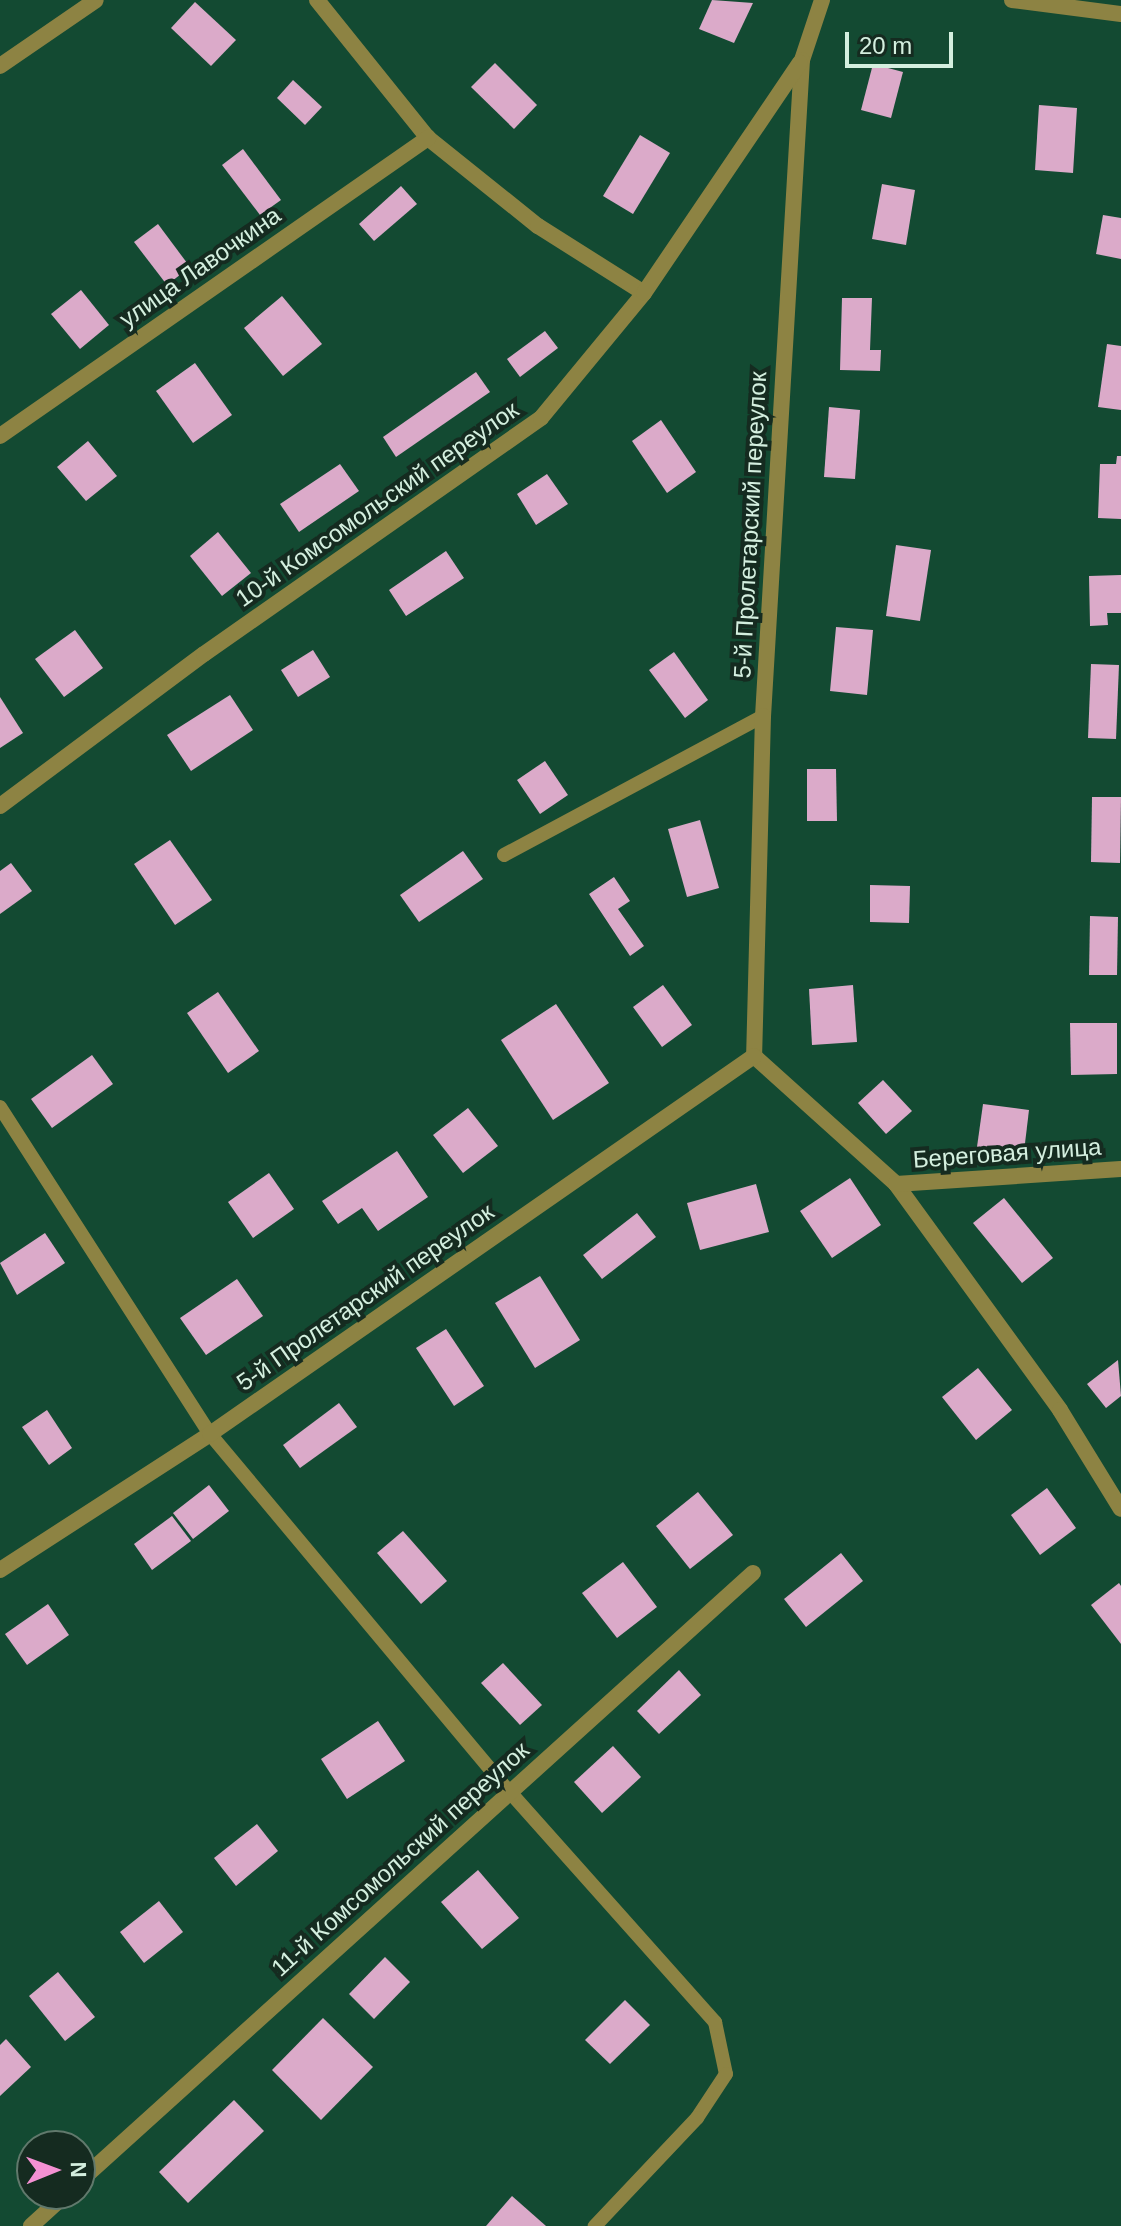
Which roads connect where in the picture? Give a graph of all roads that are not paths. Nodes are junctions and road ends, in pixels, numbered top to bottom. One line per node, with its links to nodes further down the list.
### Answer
1 (96, 0): 7 (street)
2 (317, 0): 8 (street)
3 (822, 0): 6 (street, 5-й Пролетарский переулок)
4 (1012, 0): 5 (street)
5 (1121, 14)
6 (802, 60): 9 (street, 10-й Комсомольский переулок); 11 (street, 5-й Пролетарский переулок)
7 (0, 66)
8 (428, 138): 9 (street); 10 (street, улица Лавочкина)
9 (644, 293): 12 (street, 10-й Комсомольский переулок)
10 (0, 436)
11 (763, 716): 13 (lane); 14 (street, 5-й Пролетарский переулок)
12 (0, 806)
13 (504, 855)
14 (754, 1056): 17 (street); 18 (street, 5-й Пролетарский переулок)
15 (0, 1107): 18 (lane)
16 (1121, 1169): 17 (street, Береговая улица)
17 (896, 1184): 19 (street)
18 (210, 1434): 20 (street, 5-й Пролетарский переулок); 22 (lane)
19 (1121, 1509)
20 (0, 1570)
21 (753, 1573): 22 (street, 11-й Комсомольский переулок)
22 (509, 1791): 23 (street, 11-й Комсомольский переулок); 26 (lane)
23 (96, 2166)
24 (48, 2210): 25 (street)
25 (31, 2226)
26 (595, 2226)

